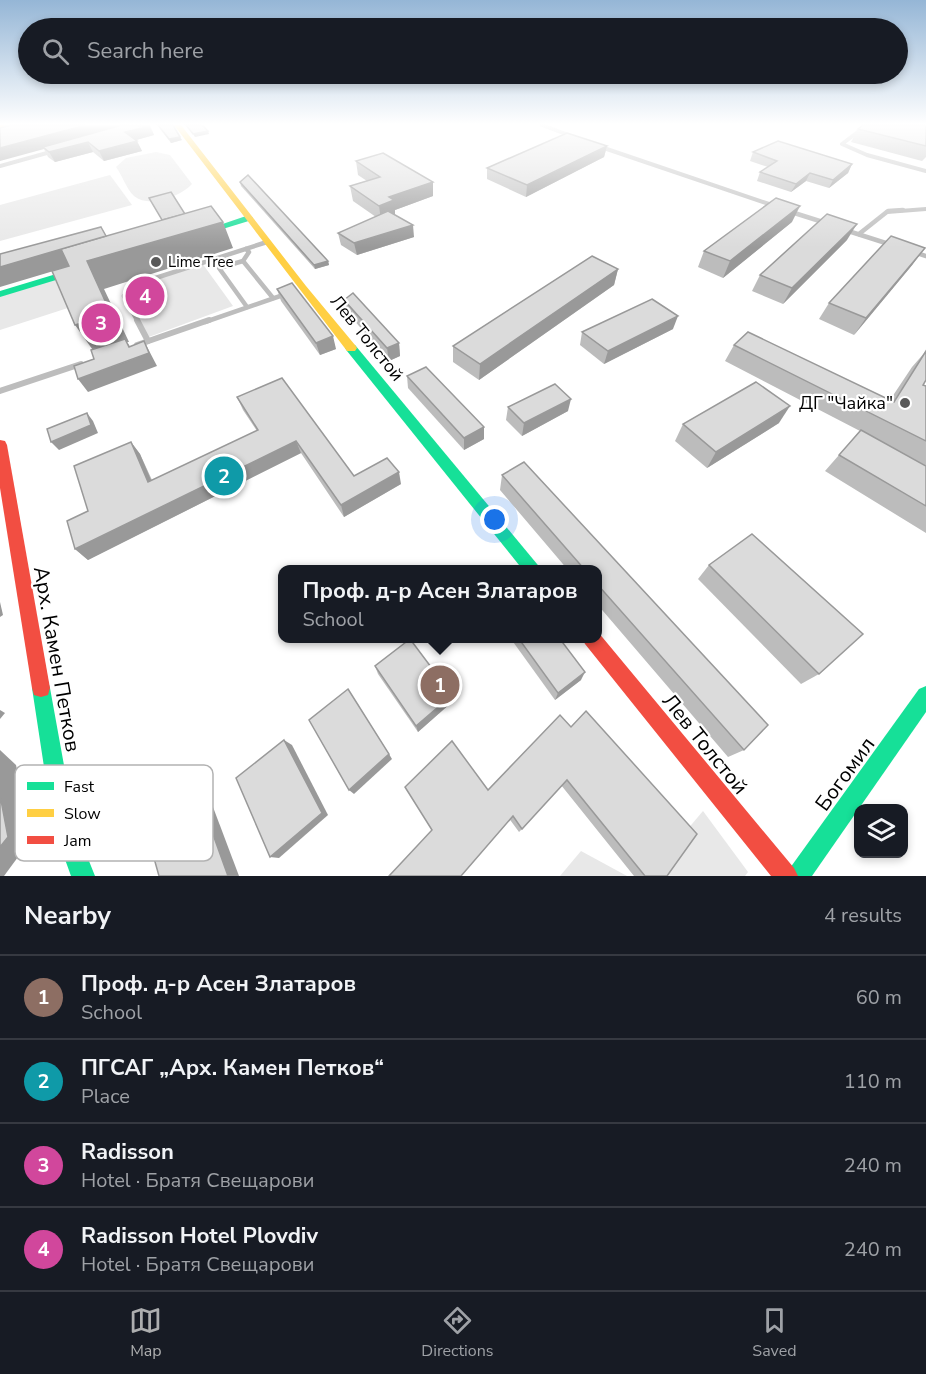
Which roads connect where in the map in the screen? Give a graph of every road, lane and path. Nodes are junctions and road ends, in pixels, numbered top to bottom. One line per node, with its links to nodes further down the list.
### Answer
1 (208, 166): 6 (street, Лев Толстой)
2 (658, 166): 7 (lane)
3 (907, 166): 4 (lane)
4 (926, 171)
5 (926, 209): 7 (lane)
6 (249, 219): 8 (street); 9 (street, Лев Толстой)
7 (859, 234): 11 (lane)
8 (194, 235)
9 (267, 242): 10 (lane); 14 (street, Лев Толстой)
10 (246, 249): 12 (lane); 18 (lane)
11 (926, 256)
12 (243, 261): 16 (lane); 17 (lane)
13 (91, 266): 15 (street)
14 (302, 288): 16 (lane); 23 (street, Лев Толстой)
15 (0, 294)
16 (273, 298): 17 (lane)
17 (247, 308): 18 (lane)
18 (148, 342): 19 (lane)
19 (132, 347)
20 (90, 361): 21 (lane)
21 (0, 392)
22 (0, 446): 26 (street, Арх. Камен Петков)
23 (530, 565)
24 (594, 643): 29 (street, Лев Толстой)
25 (926, 696): 30 (street, Богомил)
26 (54, 765)
27 (77, 861): 28 (street, Арх. Камен Петков)
28 (83, 876)
29 (786, 876)
30 (798, 876)

